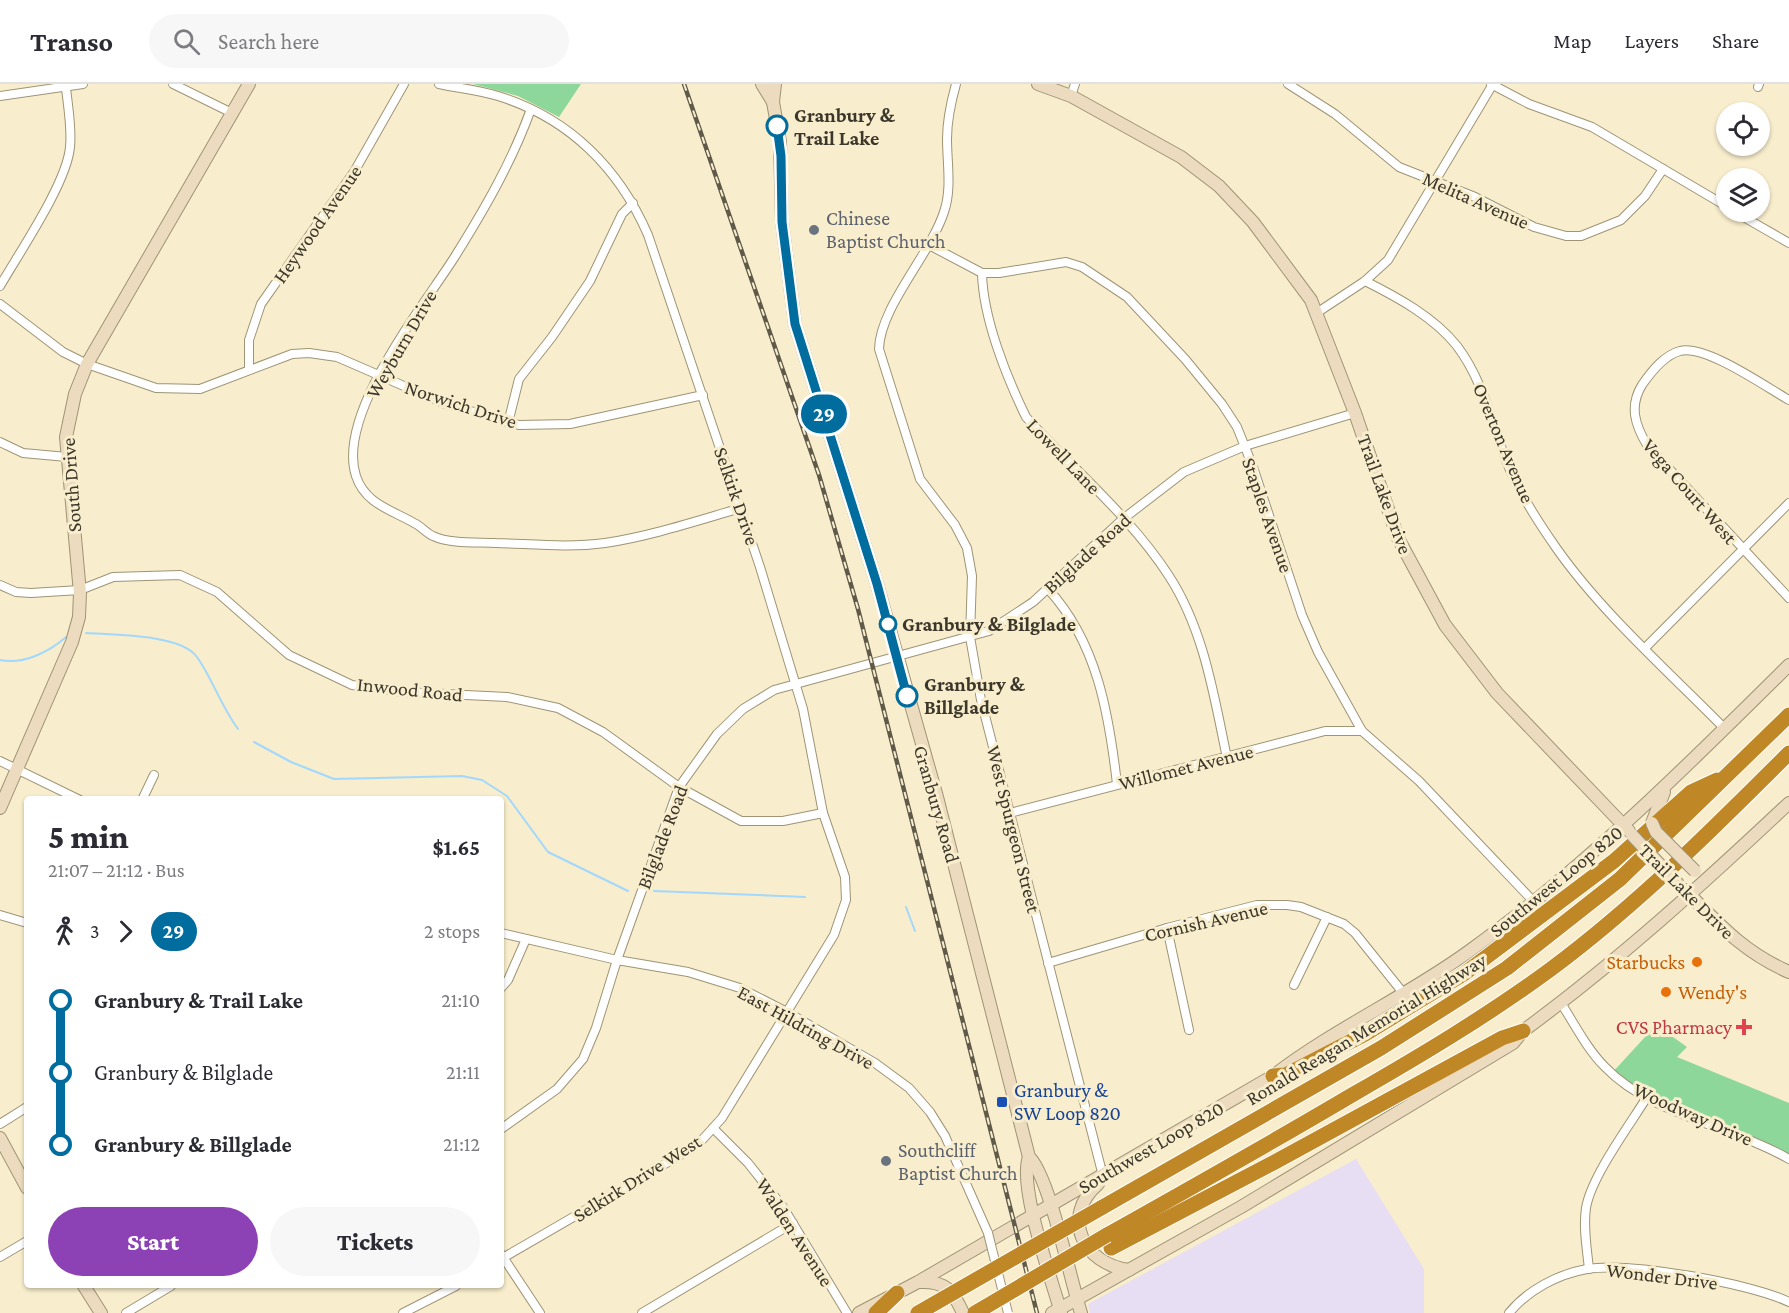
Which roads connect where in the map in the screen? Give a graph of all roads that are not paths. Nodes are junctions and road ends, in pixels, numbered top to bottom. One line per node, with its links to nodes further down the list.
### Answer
1 (83, 84): 13 (street)
2 (173, 84): 18 (street)
3 (249, 84): 18 (main road, South Drive)
4 (404, 84): 32 (street, Heywood Avenue)
5 (439, 84): 17 (street, Selkirk Drive)
6 (762, 84): 16 (main road, Granbury Road)
7 (775, 84): 16 (main road, Granbury Road)
8 (956, 84): 25 (street, West Spurgeon Street)
9 (1038, 84): 15 (main road, Trail Lake Drive)
10 (1075, 84): 15 (street)
11 (1288, 84): 20 (street, Melita Avenue)
12 (1492, 84): 19 (street); 20 (street)
13 (66, 88): 14 (street); 28 (street)
14 (0, 96)
15 (1071, 96): 30 (main road, Trail Lake Drive)
16 (773, 102): 51 (main road, Granbury Road)
17 (531, 109): 22 (street, Selkirk Drive); 33 (street, Weyburn Drive)
18 (232, 113): 31 (main road, South Drive)
19 (1663, 169): 20 (street, Melita Avenue); 21 (street)
20 (1435, 180): 27 (street)
21 (1716, 200)
22 (633, 203): 34 (street, Selkirk Drive); 37 (street)
23 (1752, 222): 24 (street)
24 (1789, 243)
25 (929, 245): 26 (street); 49 (street, West Spurgeon Street)
26 (982, 273): 39 (street, Staples Avenue); 43 (street, Lowell Lane)
27 (1365, 281): 30 (street); 50 (street, Overton Avenue)
28 (0, 286)
29 (0, 304): 31 (street, Norwich Drive)
30 (1315, 314): 36 (main road, Trail Lake Drive)
31 (87, 364): 32 (street, Norwich Drive); 40 (main road, South Drive)
32 (249, 370): 33 (street, Norwich Drive)
33 (379, 375): 37 (street, Norwich Drive); 42 (street, Weyburn Drive)
34 (703, 395): 37 (street, Norwich Drive); 42 (street, Selkirk Drive)
35 (1789, 400): 44 (street, Vega Court West)
36 (1355, 413): 39 (street, Bilglade Road); 72 (main road, Trail Lake Drive)
37 (508, 423)
38 (0, 442): 40 (street)
39 (1245, 446): 43 (street, Bilglade Road); 56 (street, Staples Avenue)
40 (67, 457): 47 (main road, South Drive)
41 (1789, 502): 44 (street)
42 (741, 508): 53 (street, Selkirk Drive)
43 (1123, 519): 46 (street, Bilglade Road); 58 (street, Lowell Lane)
44 (1741, 549): 48 (street, Vega Court West); 50 (street)
45 (0, 585): 47 (street, Inwood Road)
46 (1048, 589): 49 (street, Bilglade Road); 64 (street)
47 (80, 590): 60 (main road, South Drive); 65 (street, Inwood Road)
48 (1789, 598)
49 (970, 637): 51 (street, Bilglade Road); 71 (street, West Spurgeon Street)
50 (1646, 648): 55 (street, Overton Avenue)
51 (897, 656): 53 (street, Bilglade Road); 99 (main road, Granbury Road)
52 (1789, 665): 55 (main road, Southwest Loop 820)
53 (795, 684): 65 (street, Bilglade Road); 70 (street, Selkirk Drive)
54 (1789, 716): 61 (highway, Ronald Reagan Memorial Highway)
55 (1725, 729): 63 (main road, Southwest Loop 820)
56 (1362, 731): 58 (street, Willomet Avenue); 75 (street, Staples Avenue)
57 (1789, 753): 107 (highway)
58 (1227, 758): 64 (street, Willomet Avenue)
59 (0, 761): 60 (street)
60 (18, 770): 66 (street); 69 (main road, South Drive)
61 (1730, 774): 92 (highway); 130 (highway, Ronald Reagan Memorial Highway, bridge)
62 (154, 776): 67 (street)
63 (1669, 783): 72 (main road, Southwest Loop 820); 73 (main road, bridge)
64 (1117, 784): 71 (street, Willomet Avenue)
65 (679, 787): 70 (street, Inwood Road); 82 (street, Bilglade Road)
66 (72, 796)
67 (144, 796)
68 (1789, 802): 73 (main road)
69 (0, 808)
70 (823, 813): 89 (street, Selkirk Drive)
71 (1010, 813): 83 (street, West Spurgeon Street)
72 (1628, 830): 74 (main road, Trail Lake Drive, bridge); 75 (main road, Southwest Loop 820)
73 (1718, 870): 74 (main road)
74 (1689, 895): 84 (main road, Trail Lake Drive); 88 (main road)
75 (1534, 902): 87 (main road, Southwest Loop 820)
76 (0, 915): 78 (street)
77 (1327, 917): 79 (street, Cornish Avenue); 86 (street); 87 (street, Cornish Avenue)
78 (24, 922)
79 (1167, 928): 83 (street, Cornish Avenue); 90 (street)
80 (504, 934): 81 (street, East Hildring Drive)
81 (526, 939): 82 (street, East Hildring Drive); 85 (street)
82 (617, 960): 89 (street, East Hildring Drive); 96 (street, Bilglade Road)
83 (1048, 963): 102 (street, West Spurgeon Street)
84 (1789, 972)
85 (504, 985)
86 (1294, 985)
87 (1404, 994): 92 (main road, Southwest Loop 820)
88 (1561, 1003): 91 (main road); 93 (street, Woodway Drive)
89 (787, 1012): 97 (street, Selkirk Drive West); 133 (street, East Hildring Drive, bridge)
90 (1189, 1030)
91 (1523, 1031): 107 (highway); 113 (main road)
92 (1273, 1076): 101 (main road, Southwest Loop 820)
93 (1647, 1098): 100 (street, Woodway Drive); 112 (street)
94 (24, 1109): 95 (street)
95 (0, 1124)
96 (504, 1127)
97 (713, 1128): 106 (street, Walden Avenue); 109 (street, Selkirk Drive West)
98 (0, 1138): 103 (main road)
99 (1029, 1157): 104 (main road, Granbury Road); 105 (main road, Granbury Road)
100 (1789, 1159)
101 (1117, 1168): 102 (main road, Southwest Loop 820); 113 (main road)
102 (1103, 1176): 104 (main road, Southwest Loop 820)
103 (24, 1182)
104 (1050, 1205): 105 (main road, Southwest Loop 820); 119 (main road, Granbury Road)
105 (1034, 1214): 114 (main road, Southwest Loop 820); 121 (main road, Granbury Road)
106 (793, 1223): 126 (street); 127 (street, Walden Avenue)
107 (1109, 1241): 132 (highway, bridge)
108 (24, 1243): 110 (street)
109 (504, 1256)
110 (0, 1257)
111 (504, 1260): 125 (street)
112 (1589, 1269): 120 (street, Wonder Drive); 135 (street, Wonder Drive)
113 (1129, 1270): 119 (main road)
114 (918, 1282): 118 (main road, Southwest Loop 820); 131 (main road)
115 (85, 1288): 122 (main road)
116 (168, 1288): 123 (street)
117 (452, 1288): 124 (street)
118 (897, 1293): 128 (main road, Southwest Loop 820); 129 (highway)
119 (1077, 1299): 121 (main road); 134 (main road, Granbury Road)
120 (1789, 1302)
121 (1058, 1311)
122 (101, 1313)
123 (126, 1313)
124 (403, 1313)
125 (540, 1313)
126 (642, 1313)
127 (847, 1313)
128 (859, 1313)
129 (876, 1313)
130 (918, 1313)
131 (963, 1313)
132 (975, 1313)
133 (1008, 1313)
134 (1081, 1313)
135 (1509, 1313)

